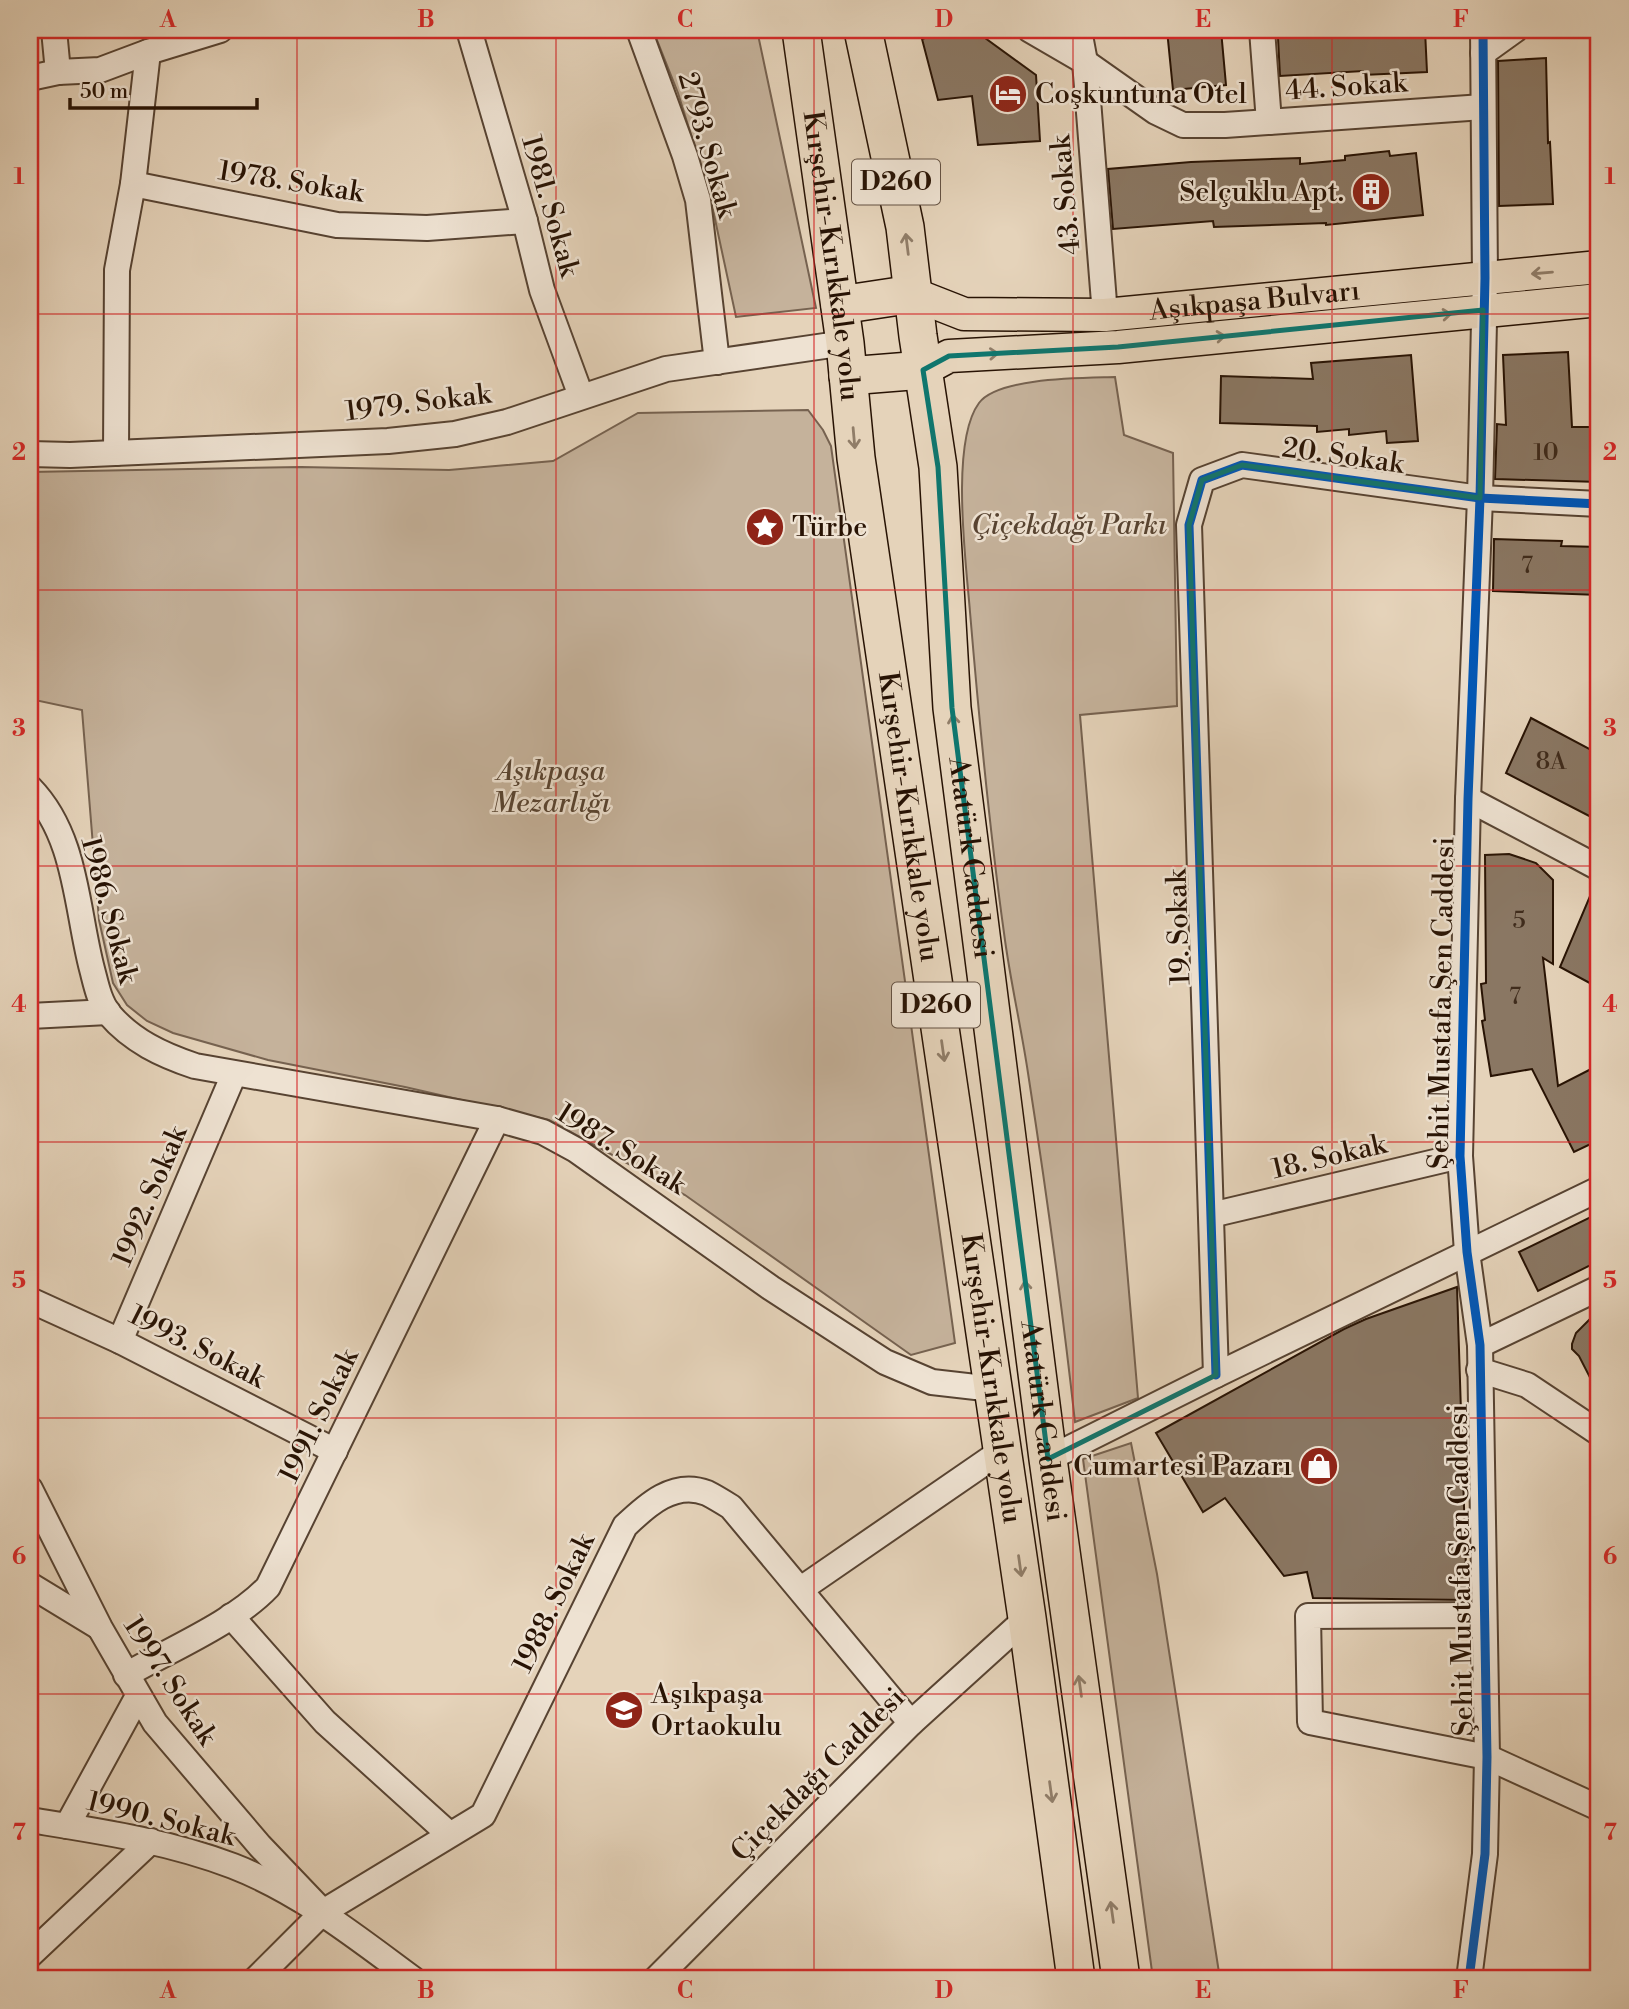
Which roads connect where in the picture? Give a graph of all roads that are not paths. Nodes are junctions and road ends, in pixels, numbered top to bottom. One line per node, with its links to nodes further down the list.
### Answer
1 (54, 30): 14 (street)
2 (220, 30): 12 (street)
3 (468, 30): 19 (street, 1981. Sokak)
4 (639, 30): 28 (street, 2793. Sokak)
5 (801, 30): 24 (highway, Kırşehir-Kırıkkale yolu / D260)
6 (863, 30): 22 (highway, Atatürk Caddesi / D260, one-way to 6)
7 (1030, 30): 13 (street, 44. Sokak)
8 (1079, 30): 13 (street, 43. Sokak)
9 (1262, 30): 17 (street)
10 (1515, 30): 11 (street)
11 (1483, 41): 16 (street, Şehit Mustafa Şen Caddesi)
12 (148, 52): 14 (street); 18 (street)
13 (1085, 62): 17 (street, 44. Sokak); 26 (street, 43. Sokak)
14 (58, 72): 15 (street)
15 (30, 78)
16 (1483, 107): 17 (street, 44. Sokak); 21 (street, Şehit Mustafa Şen Caddesi)
17 (1269, 122)
18 (133, 184): 19 (street, 1978. Sokak); 31 (street)
19 (525, 221): 30 (street, 1981. Sokak)
20 (1599, 267): 21 (main road, Aşıkpaşa Bulvarı, one-way to 21)
21 (1485, 278): 25 (street, Şehit Mustafa Şen Caddesi); 26 (main road, Aşıkpaşa Bulvarı)
22 (913, 295): 24 (highway); 26 (main road, Aşıkpaşa Bulvarı); 29 (highway, Atatürk Caddesi / D260)
23 (1599, 300): 25 (main road, Aşıkpaşa Bulvarı)
24 (840, 305): 27 (highway, Kırşehir-Kırıkkale yolu / D260)
25 (1483, 310): 29 (main road, Aşıkpaşa Bulvarı, one-way to 25); 34 (street, Şehit Mustafa Şen Caddesi)
26 (1105, 314)
27 (847, 360): 28 (street, 1979. Sokak); 29 (highway); 54 (highway, Kırşehir-Kırıkkale yolu / D260, one-way to 54)
28 (717, 362): 30 (street, 1979. Sokak)
29 (923, 370): 58 (highway, Atatürk Caddesi / D260, one-way to 29)
30 (581, 396): 31 (street, 1979. Sokak)
31 (116, 453): 32 (street, 1979. Sokak)
32 (30, 454)
33 (1202, 480): 34 (street, 20. Sokak); 46 (street, 19. Sokak)
34 (1480, 498): 35 (street, 20. Sokak); 37 (street, Şehit Mustafa Şen Caddesi)
35 (1599, 503)
36 (30, 788): 38 (street, 1986. Sokak)
37 (1468, 800): 39 (street); 44 (street, Şehit Mustafa Şen Caddesi)
38 (41, 824): 40 (street, 1986. Sokak)
39 (1599, 868)
40 (108, 1012): 41 (street); 42 (street, 1987. Sokak)
41 (30, 1016)
42 (234, 1074): 43 (street, 1987. Sokak); 50 (street, 1992. Sokak)
43 (497, 1119): 54 (street, 1987. Sokak); 57 (street, 1991. Sokak)
44 (1460, 1156): 46 (street, 18. Sokak); 47 (street, Şehit Mustafa Şen Caddesi)
45 (1599, 1189): 47 (street)
46 (1211, 1215): 53 (street, 19. Sokak)
47 (1467, 1252): 51 (street, Şehit Mustafa Şen Caddesi); 53 (street)
48 (1599, 1288): 51 (street)
49 (30, 1300): 50 (street, 1993. Sokak)
50 (120, 1341): 57 (street, 1993. Sokak)
51 (1480, 1345): 52 (street, Şehit Mustafa Şen Caddesi)
52 (1479, 1370): 55 (street); 62 (street, Şehit Mustafa Şen Caddesi)
53 (1216, 1375): 58 (street)
54 (993, 1389): 56 (highway, Kırşehir-Kırıkkale yolu / D260)
55 (1599, 1433)
56 (1003, 1450): 61 (street); 64 (highway, Kırşehir-Kırıkkale yolu / D260, one-way to 64)
57 (335, 1451): 63 (street, 1991. Sokak)
58 (1048, 1459): 81 (highway, Atatürk Caddesi / D260, one-way to 58)
59 (30, 1489): 65 (street, 1997. Sokak)
60 (30, 1585): 65 (street)
61 (801, 1589): 68 (street, 1988. Sokak); 73 (street, 1988. Sokak)
62 (1483, 1615): 69 (street, Şehit Mustafa Şen Caddesi); 69 (street)
63 (231, 1616): 66 (street, 1991. Sokak); 73 (street)
64 (1027, 1618): 68 (street, Çiçekdağı Caddesi); 80 (highway, Kırşehir-Kırıkkale yolu / D260, one-way to 80)
65 (100, 1628): 66 (street, 1997. Sokak)
66 (126, 1675): 67 (street, 1997. Sokak)
67 (138, 1696): 72 (street); 75 (street, 1997. Sokak)
68 (911, 1723): 79 (street, Çiçekdağı Caddesi)
69 (1487, 1757): 70 (street); 82 (street, Şehit Mustafa Şen Caddesi)
70 (1599, 1808)
71 (30, 1820): 72 (street, 1990. Sokak)
72 (67, 1826): 74 (street, 1990. Sokak)
73 (449, 1834): 75 (street, 1988. Sokak)
74 (151, 1841): 75 (street, 1990. Sokak); 76 (street)
75 (323, 1912): 77 (street, 1988. Sokak); 78 (street, 1990. Sokak)
76 (30, 1955)
77 (256, 1979)
78 (413, 1979)
79 (656, 1979)
80 (1076, 1979)
81 (1121, 1979)
82 (1469, 1979)

